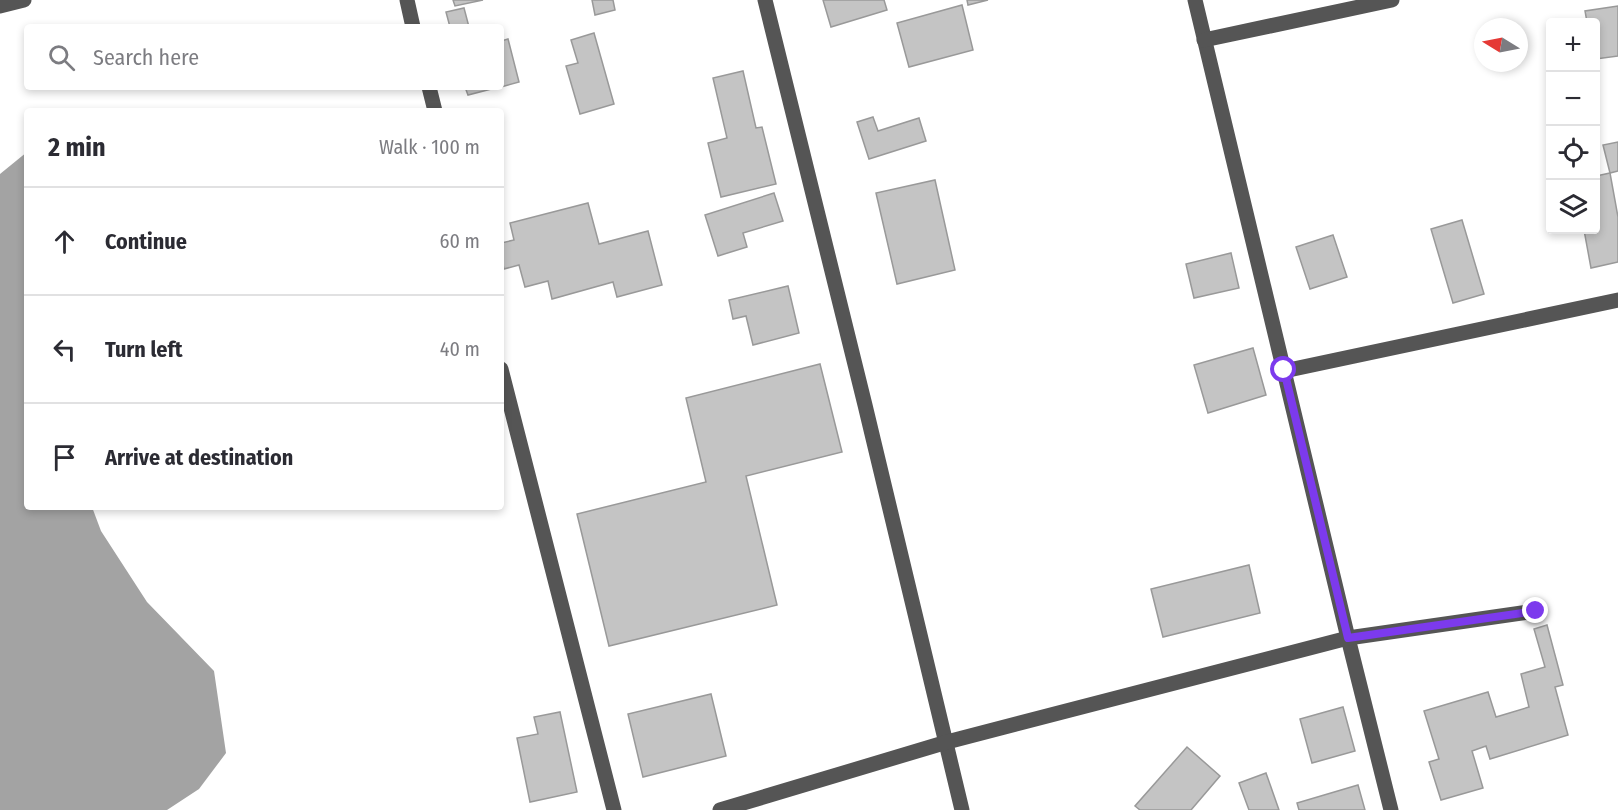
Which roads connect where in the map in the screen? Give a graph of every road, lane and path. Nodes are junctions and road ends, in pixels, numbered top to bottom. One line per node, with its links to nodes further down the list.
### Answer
1 (24, 0): 6 (street)
2 (406, 0): 7 (street)
3 (765, 0): 16 (street)
4 (1195, 0): 8 (street)
5 (1392, 0): 8 (street)
6 (0, 6)
7 (412, 24)
8 (1204, 40): 12 (street)
9 (430, 90): 10 (street)
10 (434, 108)
11 (1618, 300): 12 (street)
12 (1284, 370): 15 (street)
13 (504, 381): 17 (street)
14 (1536, 611): 15 (street)
15 (1348, 638): 16 (street); 20 (street)
16 (947, 742): 18 (street); 19 (street)
17 (614, 810)
18 (720, 810)
19 (962, 810)
20 (1391, 810)

